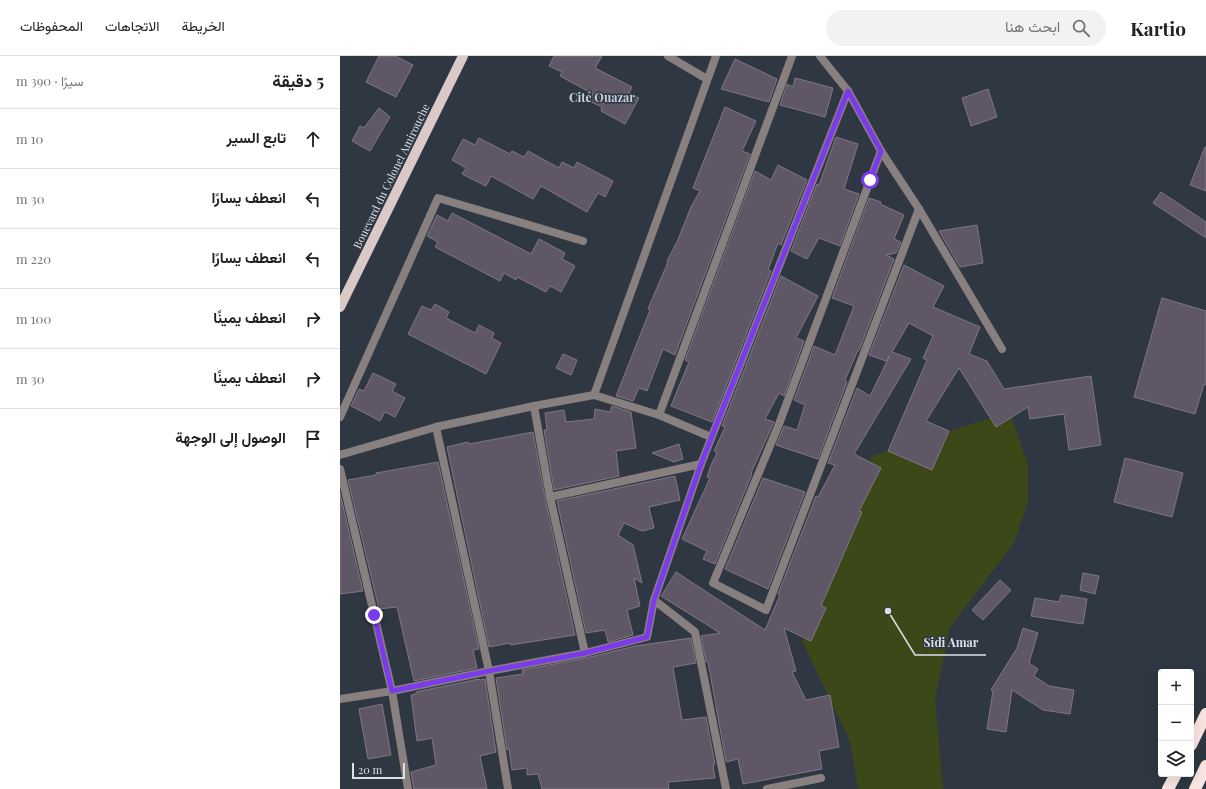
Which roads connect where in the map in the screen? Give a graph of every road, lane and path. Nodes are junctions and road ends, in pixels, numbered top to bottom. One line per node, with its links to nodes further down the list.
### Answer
1 (463, 56): 11 (main road, Bouevard du Colonel Amirouche)
2 (668, 56): 6 (street)
3 (716, 56): 6 (street)
4 (792, 56): 15 (street)
5 (820, 56): 7 (street)
6 (707, 79): 13 (street)
7 (848, 91): 8 (street); 18 (street)
8 (881, 151): 9 (street); 9 (street)
9 (919, 209): 12 (street)
10 (583, 241): 16 (street)
11 (340, 307)
12 (1002, 349)
13 (594, 395): 14 (street); 15 (street)
14 (534, 406): 17 (street); 22 (street)
15 (659, 415): 18 (street)
16 (340, 417)
17 (436, 427): 19 (street); 25 (street)
18 (711, 437): 20 (street)
19 (340, 455)
20 (701, 464): 22 (street); 23 (street)
21 (340, 469): 26 (street)
22 (550, 497): 24 (street)
23 (654, 600): 24 (street); 35 (street)
24 (585, 653): 25 (street)
25 (489, 671): 26 (street); 34 (street)
26 (392, 691): 27 (street); 33 (street)
27 (340, 699)
28 (1206, 714): 29 (highway)
29 (1193, 741)
30 (1206, 766): 38 (highway)
31 (1174, 777): 37 (highway)
32 (821, 778): 36 (street)
33 (408, 789)
34 (508, 789)
35 (726, 789)
36 (767, 789)
37 (1168, 789)
38 (1195, 789)

